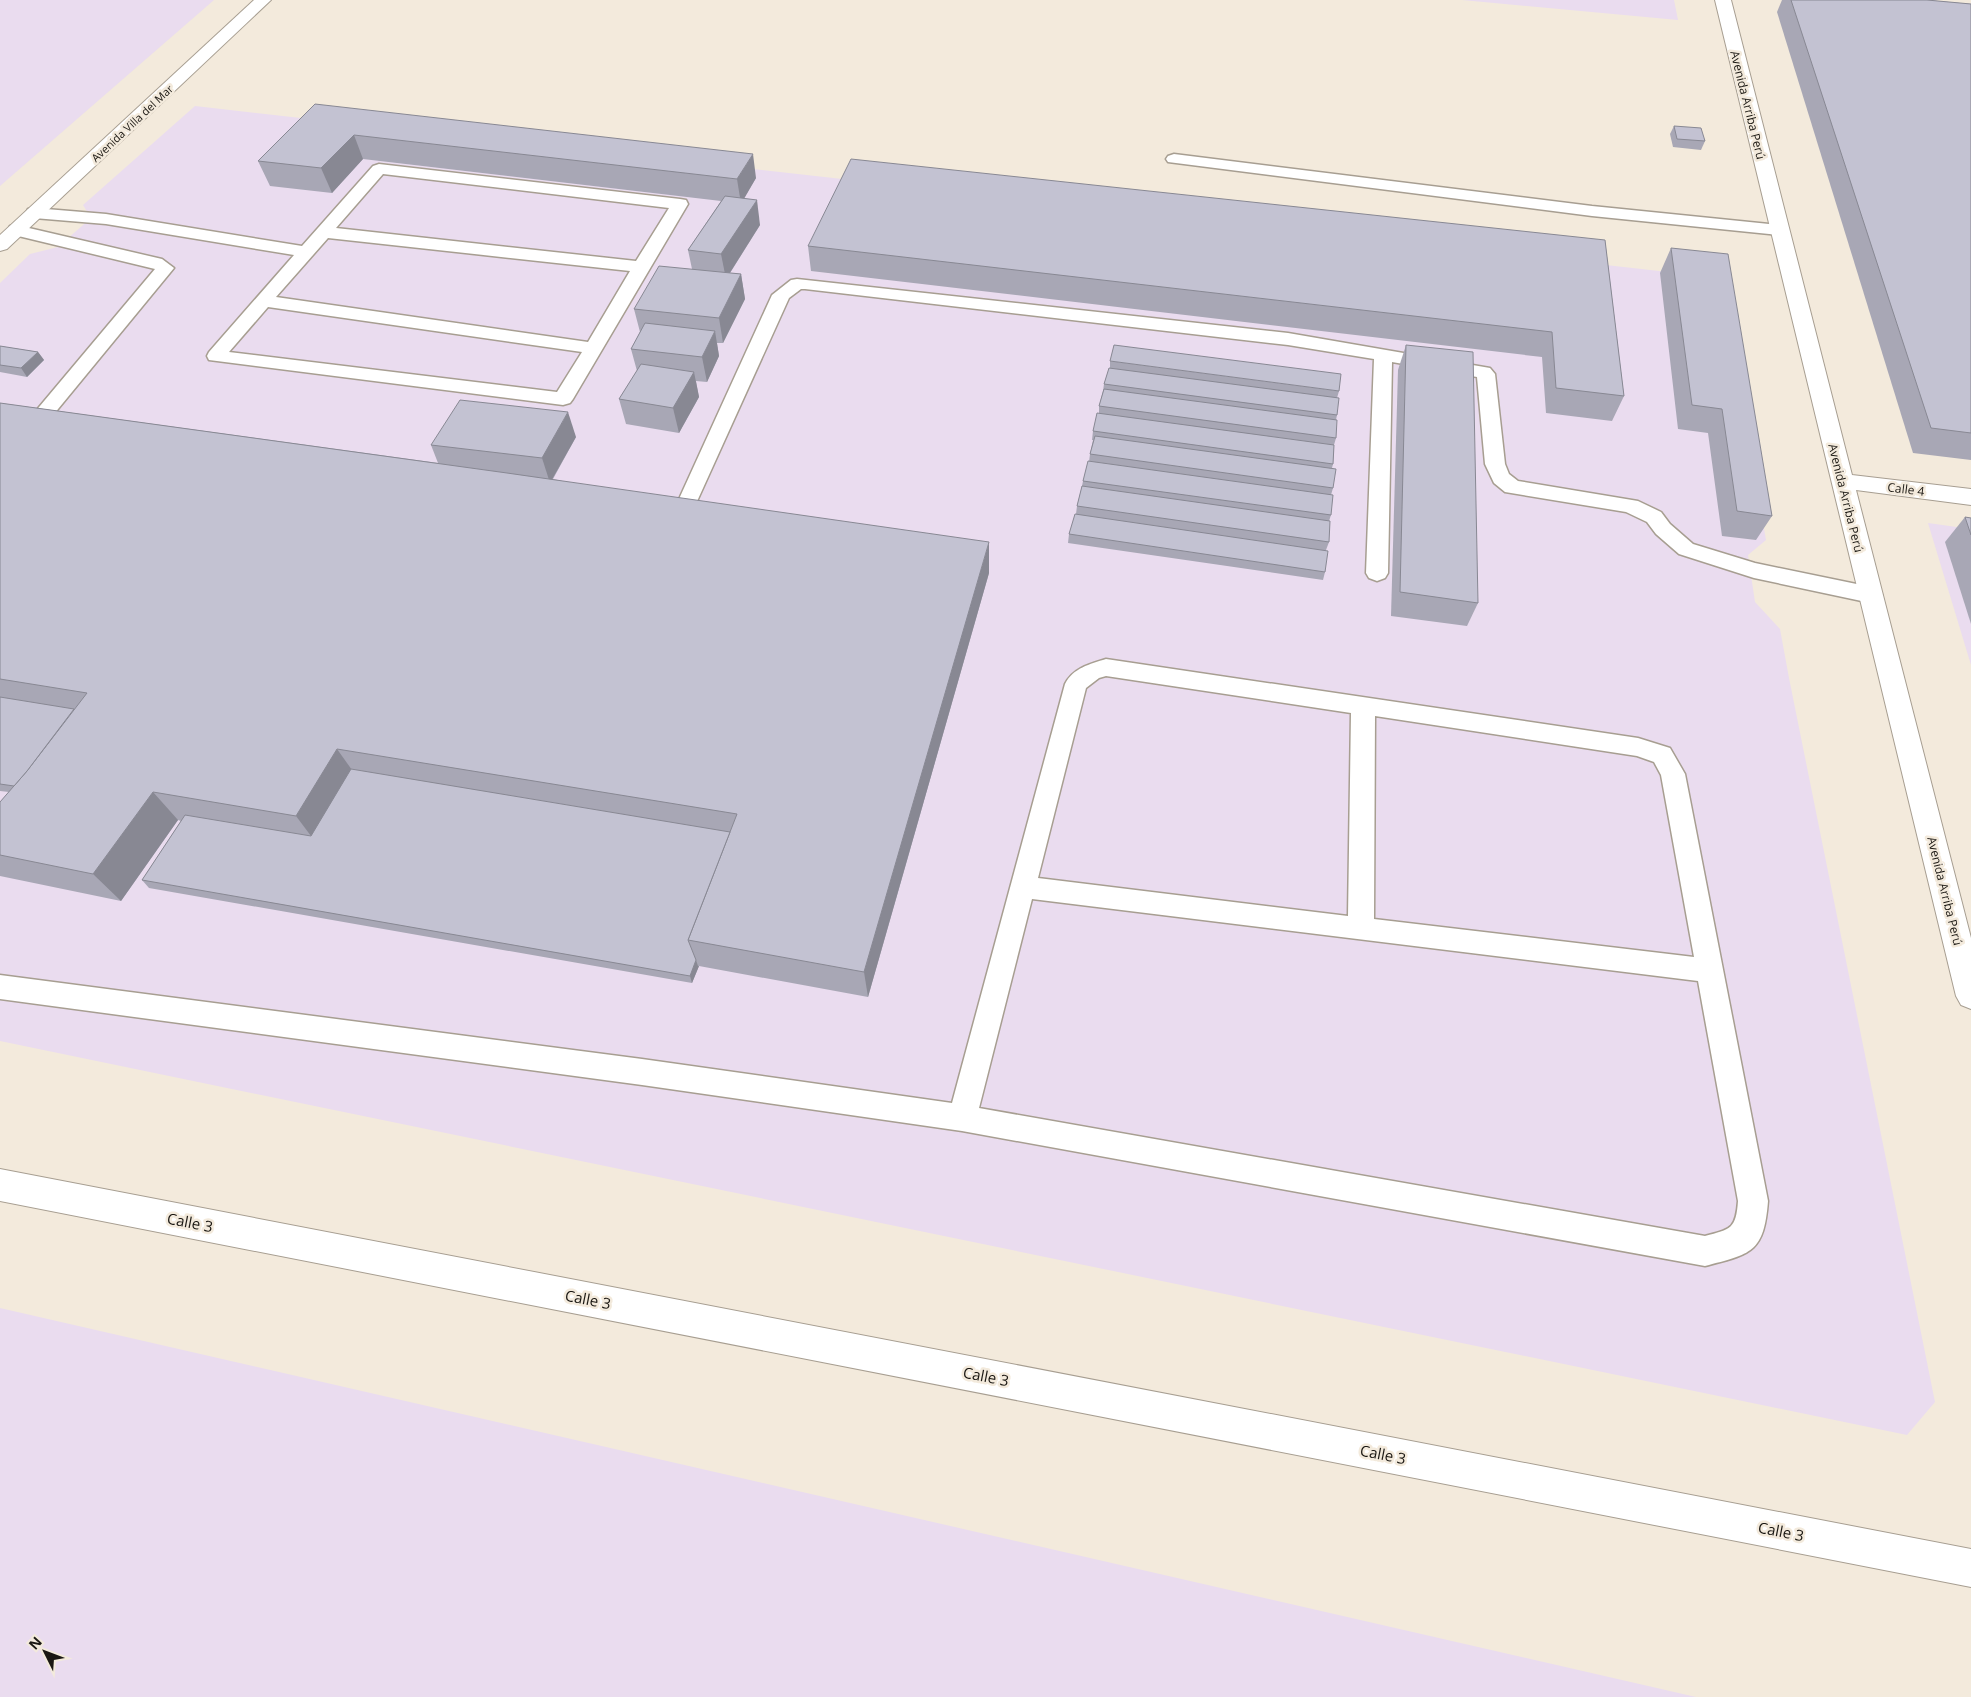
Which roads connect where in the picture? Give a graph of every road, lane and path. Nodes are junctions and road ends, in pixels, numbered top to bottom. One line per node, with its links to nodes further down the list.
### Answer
1 (263, 0): 4 (street, Avenida Villa del Mar)
2 (1723, 0): 5 (street, Avenida Arriba Perú)
3 (1174, 159): 5 (lane)
4 (34, 214): 7 (street, Avenida Villa del Mar); 8 (lane)
5 (1779, 230): 14 (street, Avenida Arriba Perú)
6 (323, 232): 8 (lane); 9 (lane); 9 (lane)
7 (6, 238): 13 (lane)
8 (305, 252): 10 (lane)
9 (641, 267): 11 (lane)
10 (263, 301): 11 (lane); 11 (lane)
11 (593, 348)
12 (1383, 355): 16 (lane); 17 (lane); 18 (lane)
13 (73, 434)
14 (1842, 481): 15 (street, Calle 4); 18 (street, Avenida Arriba Perú)
15 (1971, 497)
16 (638, 506)
17 (1377, 573)
18 (1871, 595): 24 (street, Avenida Arriba Perú)
19 (1363, 706): 20 (lane); 21 (lane); 22 (lane)
20 (1022, 887): 21 (lane); 25 (lane)
21 (1361, 928): 22 (lane)
22 (1709, 971): 25 (lane)
23 (0, 986): 25 (lane)
24 (1971, 996)
25 (962, 1118)
26 (0, 1185): 27 (street, Calle 3)
27 (1971, 1568)

